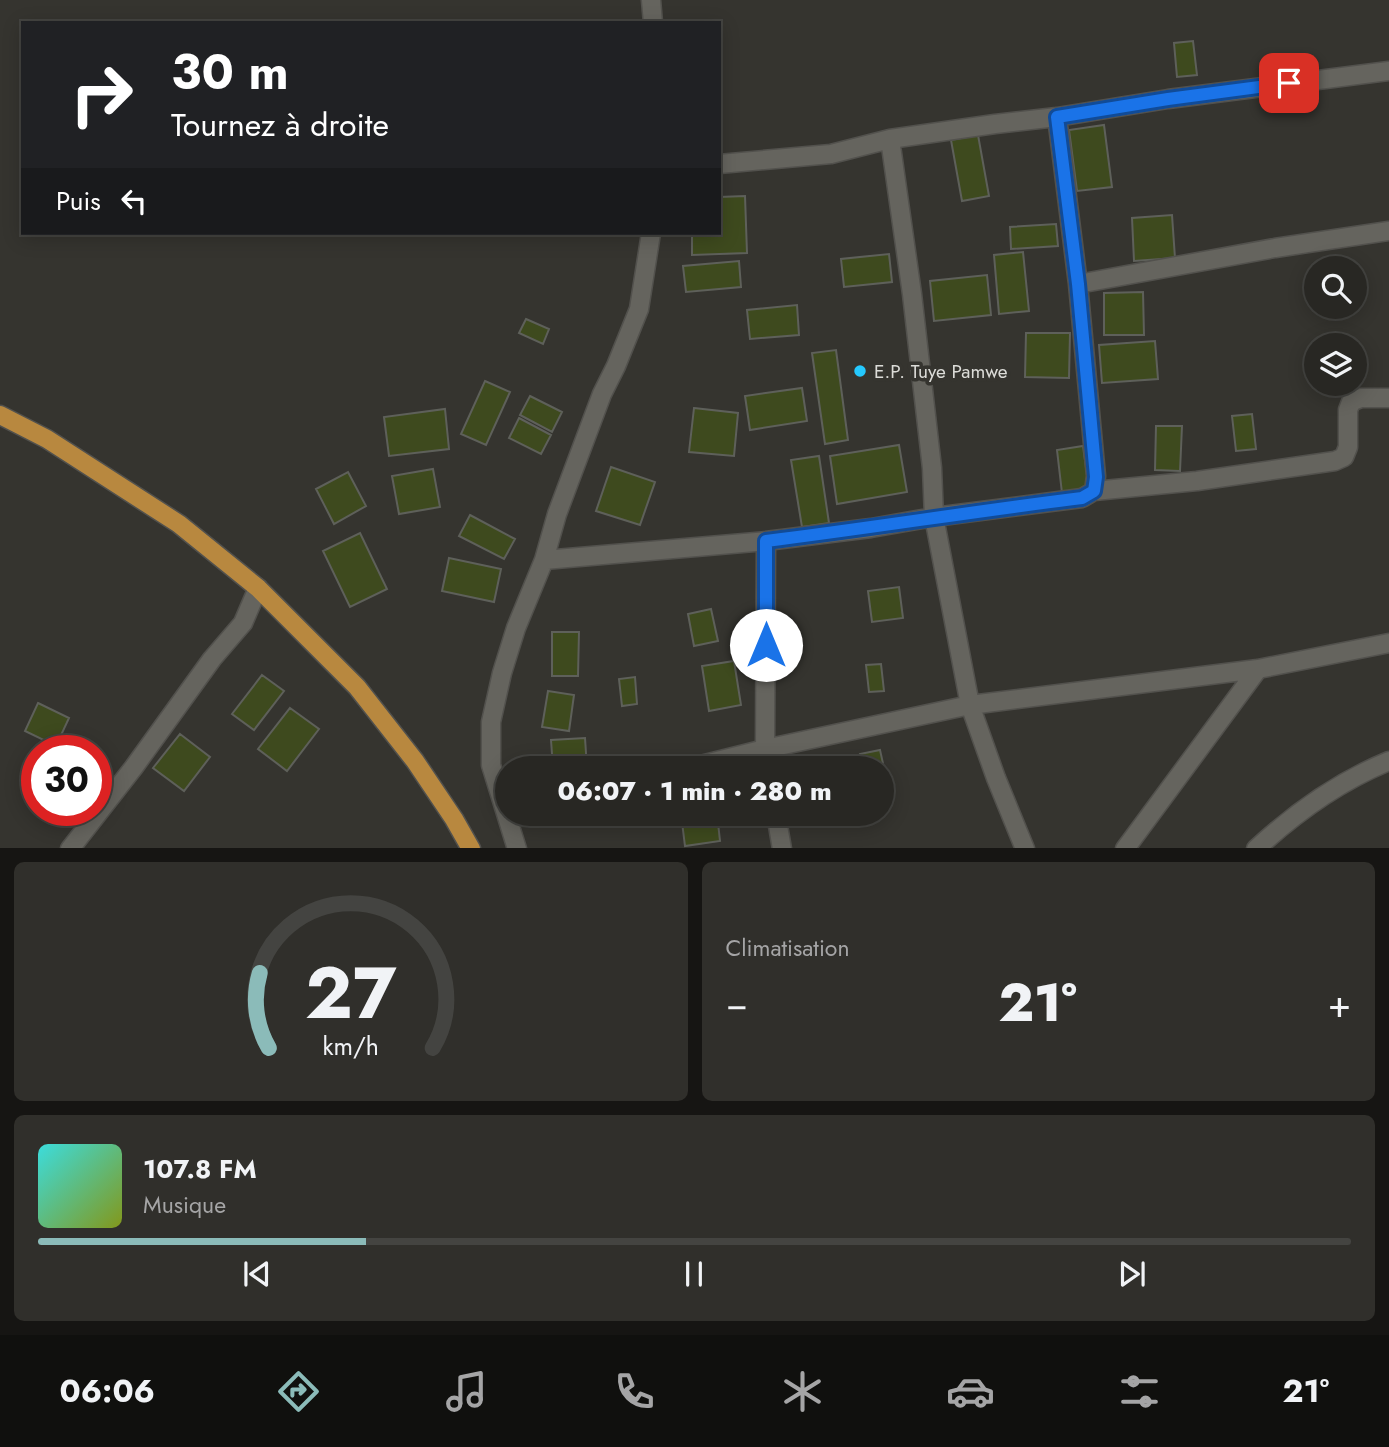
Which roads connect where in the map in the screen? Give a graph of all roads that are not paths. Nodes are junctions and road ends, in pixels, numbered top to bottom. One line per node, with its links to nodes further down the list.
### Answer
1 (651, 0): 2 (street)
2 (653, 21)
3 (1389, 71): 4 (street)
4 (1057, 117): 5 (street); 9 (street)
5 (890, 139): 6 (street); 13 (street)
6 (721, 164)
7 (1389, 231): 9 (street)
8 (651, 235): 15 (street)
9 (1078, 284): 12 (street)
10 (1389, 398): 12 (street)
11 (0, 415): 16 (main road)
12 (1094, 491): 13 (street)
13 (934, 517): 14 (street); 19 (street)
14 (766, 541): 15 (street); 20 (street)
15 (544, 560): 24 (street)
16 (258, 588): 27 (street); 28 (main road)
17 (1389, 643): 18 (street)
18 (1258, 668): 19 (street); 32 (street)
19 (970, 705): 20 (street); 31 (street)
20 (765, 749): 21 (street); 22 (street)
21 (737, 756)
22 (766, 756)
23 (1389, 761): 33 (street)
24 (495, 776)
25 (510, 826): 29 (street)
26 (778, 826): 30 (street)
27 (71, 848)
28 (470, 848)
29 (516, 848)
30 (782, 848)
31 (1025, 848)
32 (1126, 848)
33 (1257, 848)

